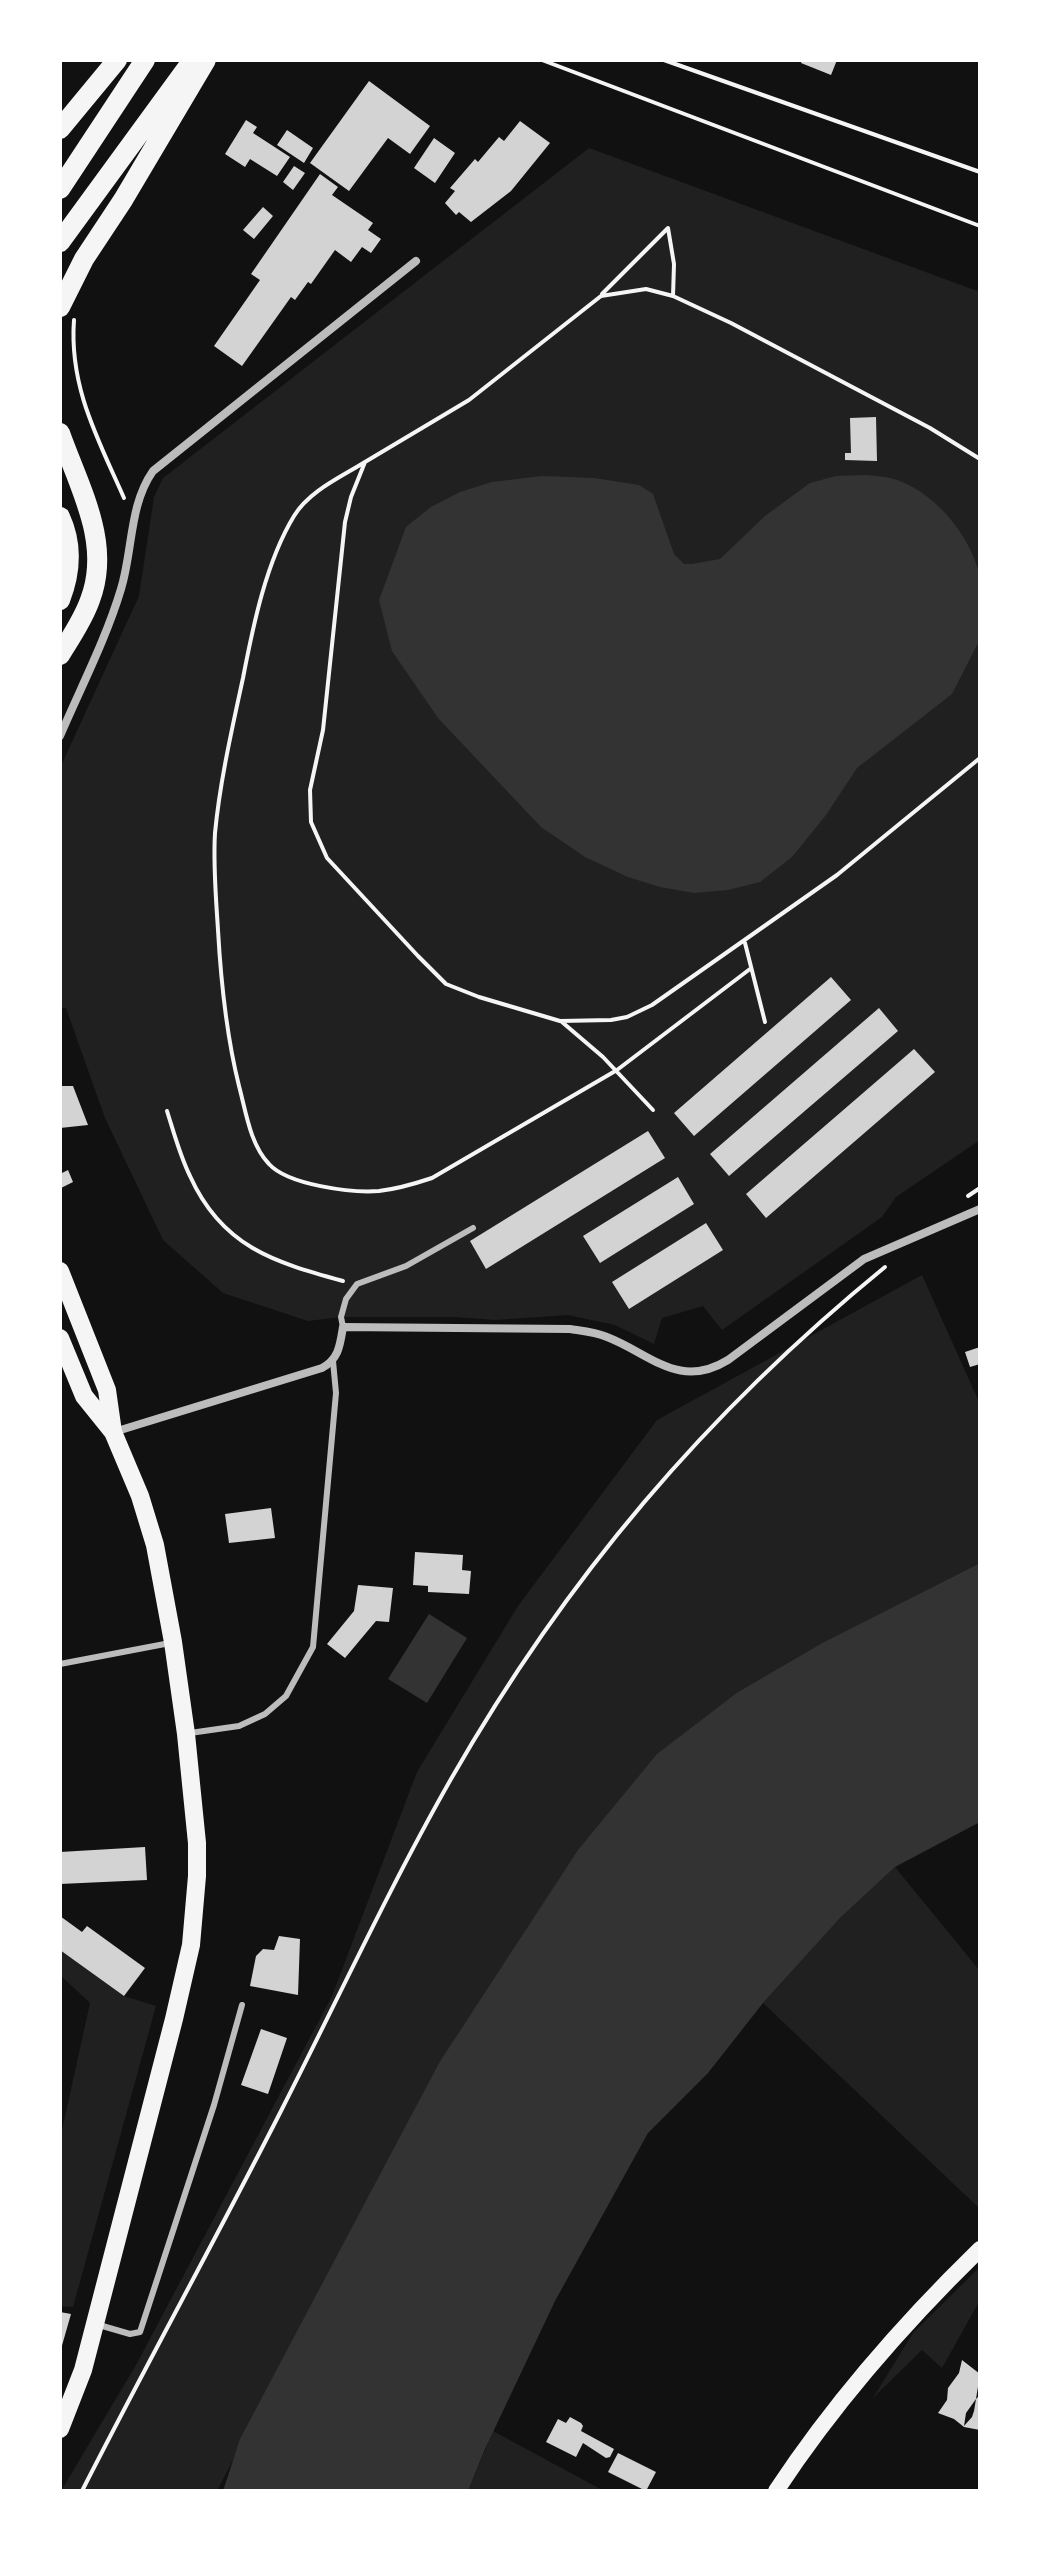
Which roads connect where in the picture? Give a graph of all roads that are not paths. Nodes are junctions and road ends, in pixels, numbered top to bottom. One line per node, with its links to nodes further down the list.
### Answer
1 (117, 60): 5 (highway)
2 (145, 60): 6 (highway)
3 (193, 60): 7 (highway)
4 (206, 60): 9 (highway)
5 (60, 129)
6 (60, 189)
7 (60, 242)
8 (416, 261): 14 (street)
9 (67, 312)
10 (60, 433): 13 (highway)
11 (60, 517): 12 (highway)
12 (60, 600)
13 (60, 655)
14 (60, 736)
15 (980, 1209): 18 (street)
16 (473, 1228): 18 (lane)
17 (60, 1271): 21 (main road)
18 (343, 1327): 20 (street)
19 (60, 1338): 21 (main road)
20 (333, 1361): 21 (street); 24 (lane)
21 (113, 1432): 22 (main road)
22 (173, 1642): 23 (lane); 24 (main road)
23 (60, 1664)
24 (186, 1734): 27 (main road)
25 (242, 2005): 27 (lane)
26 (980, 2249): 29 (main road)
27 (95, 2324): 28 (main road)
28 (60, 2429)
29 (776, 2491)

